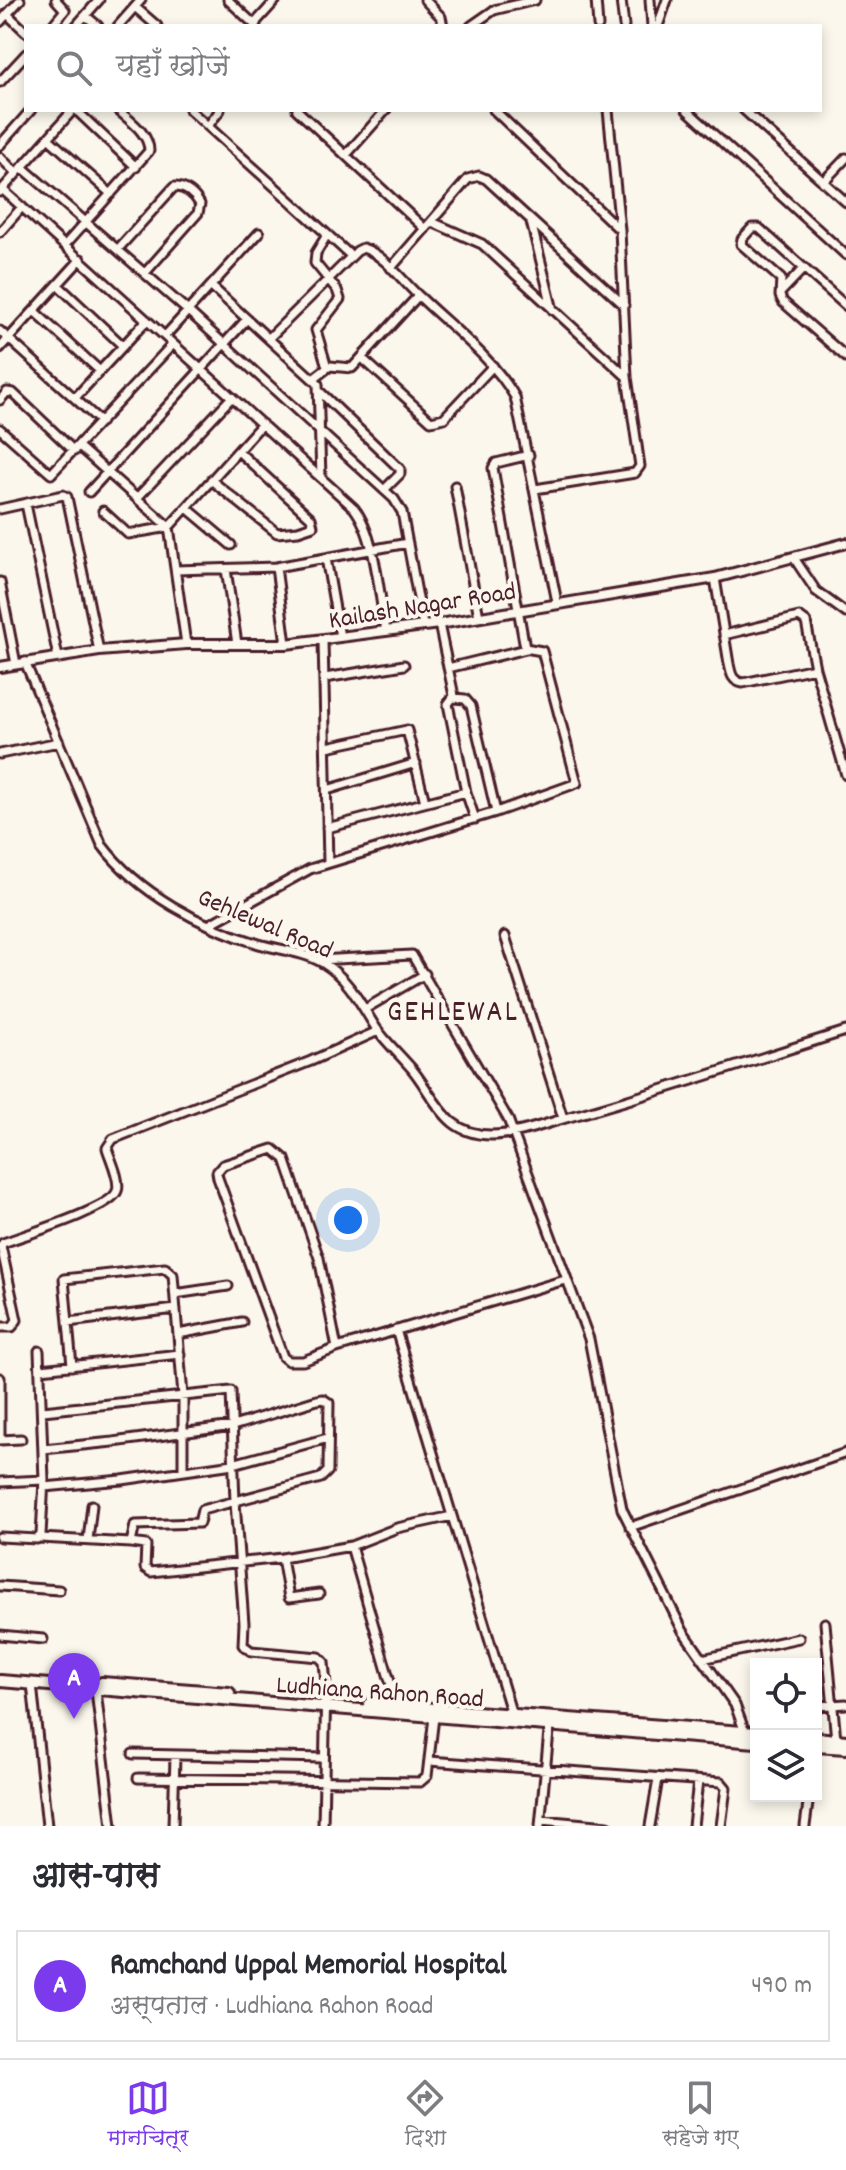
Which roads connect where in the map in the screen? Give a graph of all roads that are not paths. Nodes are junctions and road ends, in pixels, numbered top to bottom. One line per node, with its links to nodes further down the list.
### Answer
1 (20, 0): 13 (street)
2 (56, 0): 16 (street)
3 (99, 0): 14 (street)
4 (228, 0): 21 (street)
5 (276, 0): 22 (street)
6 (425, 0): 23 (street)
7 (535, 0): 24 (street)
8 (596, 0): 25 (street)
9 (621, 0): 26 (street)
10 (650, 0): 27 (street)
11 (667, 0): 28 (street)
12 (138, 4): 19 (street); 20 (street)
13 (7, 14): 15 (street); 29 (street)
14 (86, 16): 17 (street); 18 (street)
15 (0, 22)
16 (54, 24)
17 (78, 24)
18 (96, 24)
19 (120, 24)
20 (155, 24)
21 (253, 24)
22 (257, 24)
23 (443, 24)
24 (474, 24)
25 (598, 24)
26 (624, 24)
27 (652, 24)
28 (659, 24)
29 (24, 30)
30 (24, 56): 31 (street)
31 (0, 82)
32 (29, 112): 46 (street)
33 (72, 112): 45 (street)
34 (76, 112): 50 (street)
35 (120, 112): 50 (street)
36 (192, 112): 44 (street)
37 (218, 112): 44 (street)
38 (299, 112): 47 (street)
39 (384, 112): 47 (street)
40 (496, 112): 61 (street)
41 (608, 112): 61 (street)
42 (689, 112): 68 (street)
43 (746, 112): 52 (street)
44 (208, 126): 64 (street)
45 (48, 138): 51 (street); 54 (street)
46 (0, 145)
47 (346, 155): 60 (street)
48 (0, 157): 51 (street)
49 (846, 158): 52 (street)
50 (136, 167): 54 (street)
51 (19, 170): 53 (street); 58 (street)
52 (823, 182): 55 (street)
53 (1, 190): 56 (street)
54 (111, 194): 58 (street)
55 (846, 202)
56 (22, 207): 62 (street); 65 (street)
57 (530, 220): 59 (street); 78 (street); 80 (street)
58 (86, 222): 65 (street); 66 (street)
59 (432, 222): 60 (street); 80 (street)
60 (425, 229): 70 (street)
61 (620, 230): 78 (street)
62 (0, 232)
63 (259, 233): 75 (street)
64 (327, 235): 67 (street); 73 (street)
65 (65, 245): 69 (street)
66 (118, 249): 72 (street); 72 (street)
67 (350, 255): 70 (street); 73 (street)
68 (846, 255)
69 (81, 259): 74 (street); 84 (street)
70 (391, 268): 77 (street)
71 (804, 268): 76 (street); 76 (street); 79 (street)
72 (145, 273): 82 (street)
73 (326, 279): 87 (street); 96 (street)
74 (58, 285): 81 (street); 91 (street)
75 (211, 286): 82 (street); 83 (street)
76 (781, 292): 93 (street)
77 (418, 296): 94 (street); 95 (street)
78 (624, 305): 99 (street)
79 (846, 306)
80 (553, 310): 99 (street)
81 (34, 311): 88 (street); 98 (street)
82 (188, 311): 86 (street); 90 (street)
83 (247, 319): 87 (street); 90 (street)
84 (147, 320): 86 (street); 91 (street)
85 (0, 331): 88 (street)
86 (165, 336): 89 (street)
87 (269, 338): 100 (street)
88 (9, 339): 92 (street); 103 (street)
89 (173, 344): 97 (street); 105 (street)
90 (224, 345): 97 (street); 107 (street)
91 (123, 346): 98 (street)
92 (0, 348)
93 (846, 357)
94 (362, 358): 95 (street); 96 (street)
95 (493, 366): 111 (street)
96 (327, 367): 100 (street)
97 (201, 370): 102 (street); 112 (street)
98 (100, 371): 103 (street)
99 (627, 377): 116 (street)
100 (313, 379): 101 (street)
101 (319, 391): 107 (street); 117 (street)
102 (232, 397): 106 (street); 119 (street)
103 (75, 398): 105 (street)
104 (0, 400): 109 (street)
105 (101, 422): 109 (street)
106 (262, 424): 110 (street); 113 (street)
107 (318, 428): 113 (street); 117 (street)
108 (0, 429): 109 (street)
109 (76, 448): 112 (street)
110 (238, 451): 114 (street); 114 (street)
111 (529, 455): 116 (street); 137 (street)
112 (108, 472): 118 (street); 119 (street)
113 (321, 477): 128 (street)
114 (211, 480): 121 (street)
115 (455, 486): 139 (street)
116 (535, 489): 136 (street)
117 (384, 490): 125 (street)
118 (89, 492)
119 (137, 498): 124 (street)
120 (26, 504): 122 (street); 150 (street); 151 (street)
121 (187, 508): 124 (street); 127 (street)
122 (0, 509)
123 (103, 511): 124 (street)
124 (169, 527): 133 (street)
125 (408, 543): 128 (street); 141 (street)
126 (846, 543): 130 (street, Kailash Nagar Road)
127 (231, 545)
128 (371, 549): 129 (street); 142 (street)
129 (326, 558): 131 (street); 144 (street)
130 (794, 558): 134 (street, Kailash Nagar Road); 138 (street)
131 (276, 567): 132 (street); 148 (street)
132 (226, 569): 133 (street); 147 (street)
133 (176, 570): 146 (street)
134 (715, 578): 136 (street, Kailash Nagar Road); 143 (street)
135 (0, 582): 152 (street, Gehlewal Road)
136 (557, 602): 137 (street, Kailash Nagar Road)
137 (516, 609): 139 (street, Kailash Nagar Road); 149 (street)
138 (846, 613)
139 (479, 617): 140 (street, Kailash Nagar Road)
140 (439, 624): 141 (street, Kailash Nagar Road); 155 (street)
141 (423, 625): 142 (street, Kailash Nagar Road)
142 (386, 631): 144 (street, Kailash Nagar Road)
143 (724, 635): 156 (street); 156 (street)
144 (340, 637): 145 (street, Kailash Nagar Road)
145 (323, 640): 148 (street, Kailash Nagar Road); 157 (street)
146 (186, 644): 147 (street, Kailash Nagar Road); 150 (street, Kailash Nagar Road)
147 (237, 644): 148 (street, Kailash Nagar Road)
148 (286, 644)
149 (526, 649): 155 (street); 167 (street)
150 (99, 651): 151 (street, Kailash Nagar Road)
151 (58, 657): 152 (street, Kailash Nagar Road)
152 (21, 663): 154 (street, Kailash Nagar Road); 159 (street, Gehlewal Road)
153 (404, 665): 157 (street)
154 (0, 667)
155 (448, 668): 158 (street)
156 (815, 668): 163 (street)
157 (325, 678): 160 (street)
158 (454, 698): 165 (street); 167 (street)
159 (59, 742): 161 (street); 171 (street, Gehlewal Road)
160 (327, 747): 162 (street); 164 (street)
161 (0, 754)
162 (416, 763): 164 (street); 166 (street)
163 (846, 775)
164 (327, 790): 169 (street)
165 (466, 792): 166 (street); 168 (street)
166 (425, 802): 169 (street)
167 (496, 812): 168 (street)
168 (475, 819): 170 (street)
169 (327, 828): 170 (street)
170 (328, 863): 171 (street)
171 (210, 924): 173 (street, Gehlewal Road)
172 (505, 936): 178 (street)
173 (316, 960): 174 (street); 175 (street, Gehlewal Road)
174 (425, 974): 175 (street); 179 (street)
175 (365, 1009): 176 (street, Gehlewal Road)
176 (378, 1031): 179 (street, Gehlewal Road); 186 (street)
177 (846, 1031): 178 (street, Gehlewal Road)
178 (563, 1118): 179 (street, Gehlewal Road)
179 (512, 1132): 180 (street)
180 (565, 1280): 187 (street); 211 (street)
181 (228, 1286): 182 (street)
182 (175, 1294): 183 (street); 184 (street)
183 (176, 1309): 184 (street); 188 (street)
184 (68, 1322): 192 (street)
185 (242, 1322): 188 (street)
186 (0, 1327)
187 (396, 1330): 189 (street); 210 (street)
188 (178, 1334): 191 (street)
189 (337, 1348): 189 (street)
190 (39, 1351): 193 (street)
191 (180, 1354): 192 (street); 195 (street)
192 (72, 1366): 193 (street)
193 (41, 1369): 196 (street)
194 (0, 1378): 201 (street)
195 (183, 1396): 196 (street); 197 (street); 198 (street)
196 (43, 1411): 202 (street)
197 (233, 1426): 198 (street); 199 (street); 204 (street)
198 (184, 1433): 202 (street); 205 (street)
199 (328, 1438): 204 (street); 208 (street)
200 (21, 1439): 201 (street)
201 (0, 1440)
202 (43, 1449): 207 (street)
203 (846, 1453): 211 (street)
204 (233, 1464): 205 (street); 208 (street)
205 (183, 1471): 207 (street)
206 (0, 1482): 207 (street)
207 (44, 1484): 213 (street)
208 (235, 1502): 215 (street); 218 (street)
209 (92, 1505): 214 (street)
210 (452, 1516): 216 (street); 236 (street)
211 (630, 1527): 226 (street)
212 (0, 1537): 213 (street)
213 (40, 1538): 214 (street)
214 (88, 1540): 215 (street)
215 (131, 1543): 218 (street)
216 (351, 1546): 217 (street); 234 (street)
217 (282, 1558): 218 (street); 221 (street)
218 (239, 1563): 231 (street)
219 (0, 1586): 220 (street)
220 (59, 1590)
221 (319, 1594)
222 (825, 1623): 233 (street)
223 (0, 1635): 225 (street)
224 (799, 1638): 226 (street)
225 (43, 1639)
226 (702, 1659): 239 (street)
227 (0, 1674): 230 (main road, Ludhiana Rahon Road)
228 (0, 1681): 229 (main road, Ludhiana Rahon Road)
229 (32, 1684): 230 (main road, Ludhiana Rahon Road); 256 (street)
230 (95, 1686): 231 (main road, Ludhiana Rahon Road); 257 (street)
231 (325, 1704): 234 (main road, Ludhiana Rahon Road); 237 (main road, Ludhiana Rahon Road); 246 (street)
232 (846, 1704): 233 (street)
233 (832, 1705): 235 (street); 241 (street)
234 (397, 1706): 236 (main road, Ludhiana Rahon Road)
235 (822, 1706)
236 (512, 1715): 238 (main road, Ludhiana Rahon Road)
237 (434, 1717): 238 (main road, Ludhiana Rahon Road); 247 (street)
238 (550, 1722): 240 (main road, Ludhiana Rahon Road); 248 (street)
239 (750, 1735)
240 (750, 1737)
241 (841, 1741)
242 (822, 1746): 243 (main road)
243 (846, 1748)
244 (133, 1754): 245 (street)
245 (175, 1756): 246 (street); 250 (street)
246 (324, 1758): 251 (street)
247 (429, 1761): 248 (street); 251 (street)
248 (546, 1769): 252 (street); 255 (street)
249 (138, 1778): 250 (street)
250 (174, 1779): 251 (street); 258 (street)
251 (324, 1779): 259 (street)
252 (658, 1779): 253 (street); 261 (street)
253 (698, 1781): 262 (street); 263 (street)
254 (808, 1802): 264 (street)
255 (541, 1823): 260 (street)
256 (47, 1826)
257 (112, 1826)
258 (173, 1826)
259 (323, 1826)
260 (608, 1826)
261 (650, 1826)
262 (693, 1826)
263 (721, 1826)
264 (805, 1826)

